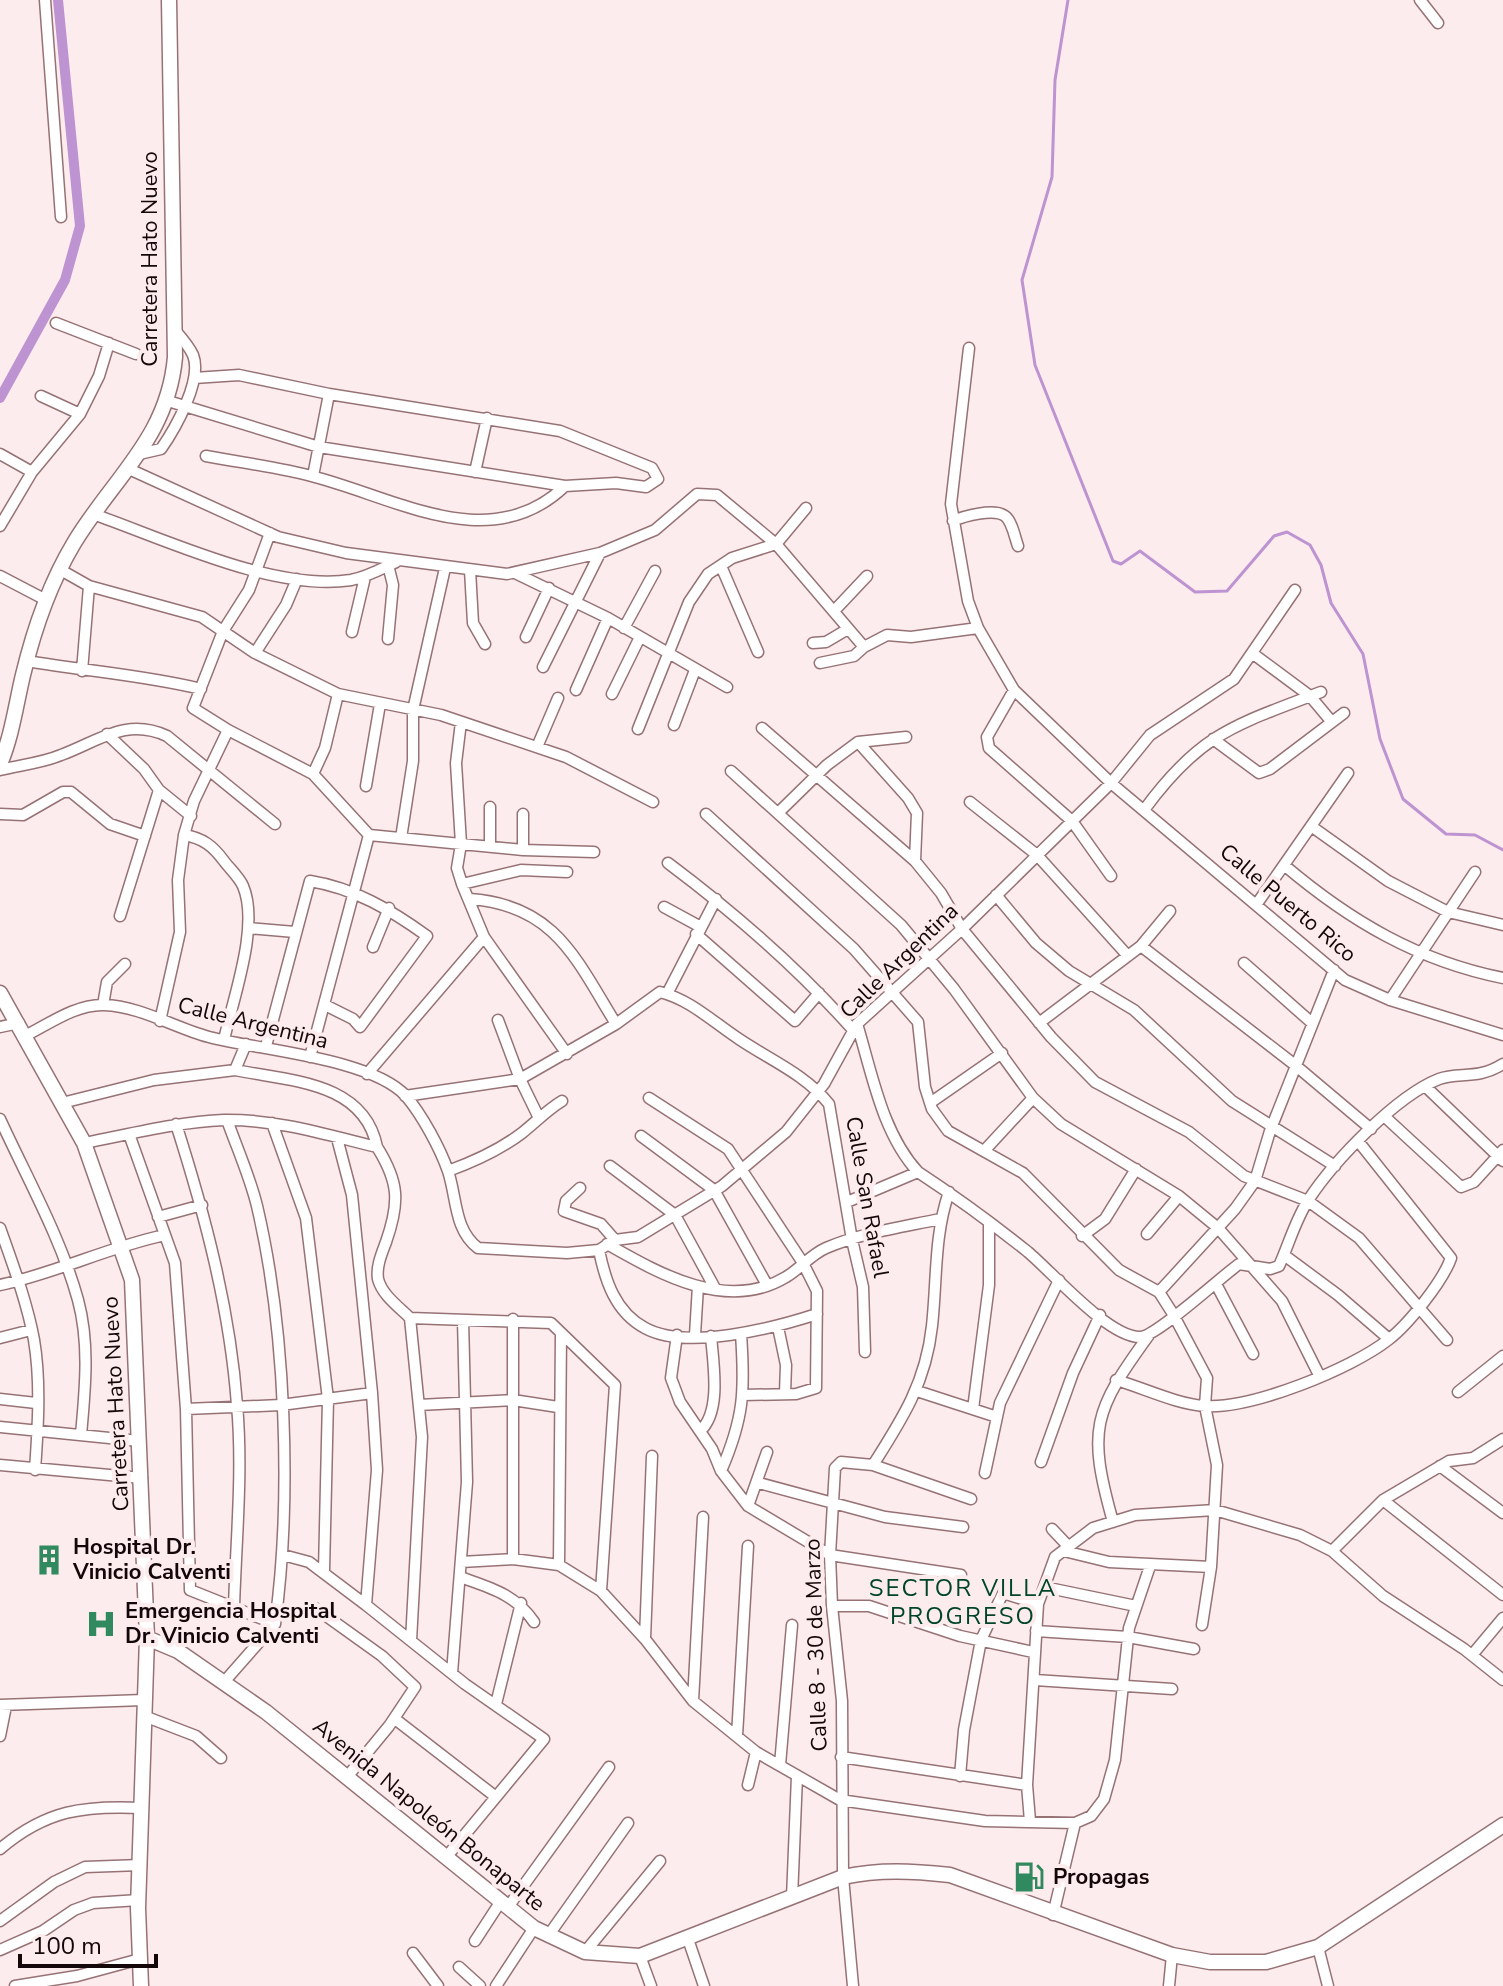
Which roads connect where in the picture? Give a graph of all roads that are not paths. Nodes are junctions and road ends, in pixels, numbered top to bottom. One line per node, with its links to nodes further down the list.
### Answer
1 (45, 0): 5 (street)
2 (169, 0): 7 (main road, Carretera Hato Nuevo)
3 (1420, 0): 4 (street)
4 (1438, 23)
5 (61, 217)
6 (56, 323): 8 (street)
7 (173, 328): 11 (street); 14 (main road, Carretera Hato Nuevo)
8 (109, 343): 10 (street); 16 (street)
9 (969, 348): 29 (street, Calle Puerto Rico)
10 (136, 354)
11 (194, 378): 12 (street); 15 (street)
12 (329, 394): 17 (street); 18 (street)
13 (41, 396): 16 (street)
14 (168, 401): 15 (street); 20 (main road, Carretera Hato Nuevo)
15 (185, 407): 18 (street); 20 (street)
16 (80, 414): 23 (street)
17 (487, 418): 24 (street); 26 (street)
18 (319, 447): 24 (street); 25 (street)
19 (0, 454): 23 (street)
20 (139, 454): 22 (main road, Carretera Hato Nuevo)
21 (206, 456): 25 (street)
22 (129, 469): 28 (main road, Carretera Hato Nuevo); 31 (street)
23 (32, 472): 30 (street)
24 (475, 472): 26 (street)
25 (313, 476): 26 (street)
26 (565, 486)
27 (806, 508): 32 (street)
28 (93, 514): 38 (main road, Carretera Hato Nuevo); 40 (street)
29 (953, 521): 33 (street); 55 (street, Calle Puerto Rico)
30 (0, 526)
31 (270, 533): 35 (street); 40 (street)
32 (776, 544): 34 (street); 36 (street); 52 (street)
33 (1018, 546)
34 (600, 553): 42 (street); 51 (street)
35 (393, 563): 37 (street); 45 (street); 61 (street)
36 (721, 566): 65 (street); 67 (street)
37 (445, 568): 39 (street); 84 (street)
38 (59, 569): 47 (street); 50 (main road, Carretera Hato Nuevo)
39 (470, 570): 42 (street); 63 (street)
40 (256, 571): 46 (street); 57 (street)
41 (655, 571): 54 (street)
42 (517, 574): 48 (street)
43 (0, 576): 50 (street)
44 (867, 576): 52 (street)
45 (365, 577): 46 (street); 58 (street)
46 (297, 579): 66 (street)
47 (89, 586): 57 (street); 73 (street)
48 (549, 588): 51 (street); 59 (street)
49 (1295, 590): 68 (street, Calle Argentina)
50 (46, 600): 69 (main road, Carretera Hato Nuevo)
51 (577, 603): 53 (street); 71 (street)
52 (834, 611): 56 (street)
53 (608, 618): 54 (street); 76 (street)
54 (624, 628): 60 (street)
55 (978, 628): 64 (street); 77 (street, Calle Puerto Rico)
56 (848, 629): 62 (street); 64 (street)
57 (223, 631): 66 (street); 75 (street)
58 (352, 632)
59 (526, 637)
60 (640, 637): 67 (street); 80 (street)
61 (388, 639)
62 (813, 643)
63 (485, 644)
64 (864, 647): 70 (street)
65 (758, 652)
66 (255, 653): 79 (street)
67 (668, 653): 72 (street); 90 (street)
68 (1252, 653): 81 (street); 103 (street, Calle Argentina)
69 (27, 661): 73 (street); 97 (main road, Carretera Hato Nuevo)
70 (820, 663)
71 (543, 667)
72 (695, 670): 74 (street); 88 (street)
73 (82, 671): 75 (street)
74 (727, 687)
75 (201, 689): 91 (street)
76 (576, 690)
77 (1014, 690): 103 (street, Calle Puerto Rico); 115 (street)
78 (1321, 692): 81 (street)
79 (338, 694): 83 (street); 101 (street)
80 (612, 694)
81 (1310, 696): 86 (street); 94 (street)
82 (558, 698): 96 (street)
83 (380, 704): 84 (street); 104 (street)
84 (413, 710): 87 (street); 121 (street)
85 (1344, 713): 86 (street)
86 (1331, 721): 94 (street)
87 (461, 722): 96 (street); 122 (street)
88 (674, 725)
89 (762, 728): 102 (street)
90 (638, 729)
91 (228, 730): 99 (street); 101 (street)
92 (107, 734): 97 (street); 99 (street); 105 (street)
93 (906, 737): 95 (street)
94 (1213, 739): 109 (street)
95 (858, 742): 102 (street); 127 (street)
96 (537, 747): 106 (street)
97 (1, 759)
98 (731, 771): 110 (street)
99 (210, 773): 114 (street); 116 (street)
100 (1348, 773): 117 (street)
101 (313, 774): 119 (street)
102 (818, 775): 110 (street); 127 (street)
103 (1111, 783): 109 (street, Calle Puerto Rico); 115 (street, Calle Argentina)
104 (366, 786)
105 (159, 790): 114 (street); 120 (street)
106 (653, 802)
107 (970, 802): 126 (street)
108 (490, 807): 123 (street)
109 (1144, 810): 138 (street, Calle Puerto Rico)
110 (778, 813): 154 (street)
111 (0, 814): 120 (street)
112 (523, 814): 124 (street)
113 (706, 814): 160 (street)
114 (191, 816): 118 (street)
115 (1072, 821): 126 (street, Calle Argentina); 132 (street)
116 (275, 824)
117 (1311, 826): 129 (street); 142 (street)
118 (184, 835): 145 (street); 168 (street)
119 (369, 835): 121 (street); 134 (street)
120 (145, 836): 143 (street)
121 (401, 838): 122 (street)
122 (461, 844): 123 (street); 133 (street)
123 (490, 847): 124 (street)
124 (523, 850): 125 (street)
125 (594, 852)
126 (1037, 855): 135 (street, Calle Argentina); 153 (street)
127 (915, 861): 146 (street)
128 (668, 863): 137 (street)
129 (1284, 865): 138 (street); 152 (street)
130 (567, 872): 133 (street)
131 (1475, 872): 142 (street)
132 (1111, 876)
133 (462, 884): 136 (street)
134 (354, 894): 140 (street); 148 (street); 166 (street)
135 (996, 895): 146 (street, Calle Argentina); 159 (street)
136 (470, 899): 149 (street); 171 (street)
137 (716, 899): 147 (street); 162 (street)
138 (1256, 905): 157 (street, Calle Puerto Rico)
139 (664, 907): 147 (street)
140 (389, 908): 151 (street); 166 (street)
141 (1170, 911): 150 (street)
142 (1448, 912): 144 (street); 152 (street)
143 (120, 916)
144 (1503, 925)
145 (249, 928): 148 (street); 176 (street)
146 (962, 929): 154 (street, Calle Argentina); 169 (street)
147 (698, 930): 162 (street); 163 (street)
148 (295, 932): 178 (street)
149 (484, 937): 180 (street); 185 (street)
150 (1141, 946): 153 (street); 183 (street)
151 (373, 947)
152 (1420, 955): 158 (street); 164 (street)
153 (1128, 956): 159 (street)
154 (926, 958): 160 (street, Calle Argentina); 179 (street)
155 (1244, 963): 170 (street)
156 (125, 964): 165 (street)
157 (1334, 970): 164 (street, Calle Puerto Rico); 170 (street)
158 (1503, 978)
159 (1093, 982): 169 (street); 201 (street)
160 (894, 991): 173 (street, Calle Argentina); 194 (street)
161 (0, 993): 174 (main road, Carretera Hato Nuevo)
162 (819, 993): 173 (street)
163 (667, 994): 171 (street); 188 (street, Calle San Rafael)
164 (1390, 1000): 175 (street, Calle Puerto Rico)
165 (103, 1005): 168 (street, Calle Argentina); 174 (street)
166 (325, 1005): 181 (street)
167 (498, 1020): 186 (street)
168 (160, 1021): 176 (street, Calle Argentina)
169 (1039, 1023): 217 (street)
170 (1312, 1023): 183 (street)
171 (616, 1024): 180 (street)
172 (0, 1027): 174 (street)
173 (855, 1027): 188 (street, Calle Argentina); 216 (street)
174 (22, 1030): 193 (main road, Carretera Hato Nuevo)
175 (1503, 1035)
176 (224, 1040): 177 (street, Calle Argentina)
177 (246, 1044): 178 (street, Calle Argentina); 184 (street)
178 (266, 1046): 181 (street, Calle Argentina)
179 (1002, 1053): 191 (street); 194 (street)
180 (567, 1054): 186 (street)
181 (310, 1057): 185 (street, Calle Argentina)
182 (1503, 1064): 187 (street)
183 (1295, 1065): 201 (street); 202 (street)
184 (235, 1070): 193 (street); 208 (street)
185 (367, 1074): 189 (street, Calle Argentina)
186 (520, 1079): 189 (street); 195 (street)
187 (1426, 1087): 196 (street); 210 (street)
188 (818, 1091): 213 (street, Calle Argentina); 223 (street, Calle San Rafael)
189 (405, 1096): 215 (street, Calle Argentina)
190 (649, 1098): 213 (street)
191 (1033, 1098): 209 (street); 214 (street)
192 (562, 1101): 195 (street)
193 (62, 1103): 207 (main road, Carretera Hato Nuevo)
194 (930, 1103): 209 (street)
195 (538, 1116): 215 (street)
196 (1384, 1116): 202 (street); 210 (street)
197 (0, 1119): 240 (street)
198 (227, 1120): 199 (street); 200 (street); 282 (street)
199 (272, 1123): 205 (street); 278 (street)
200 (176, 1124): 203 (street); 224 (street)
201 (1273, 1125): 212 (street); 217 (street)
202 (1371, 1129): 206 (street)
203 (129, 1134): 207 (street); 226 (street)
204 (641, 1136): 219 (street)
205 (337, 1138): 208 (street); 274 (street)
206 (1358, 1141): 212 (street); 249 (street)
207 (84, 1143): 235 (main road, Carretera Hato Nuevo)
208 (377, 1147): 253 (street)
209 (984, 1151): 233 (street)
210 (1501, 1156)
211 (610, 1166): 225 (street)
212 (1335, 1166): 222 (street)
213 (742, 1168): 219 (street, Calle Argentina); 238 (street)
214 (1136, 1169): 221 (street); 233 (street)
215 (448, 1171): 236 (street, Calle Argentina)
216 (918, 1172): 220 (street); 223 (street)
217 (1255, 1181): 222 (street); 230 (street)
218 (580, 1188): 236 (street)
219 (714, 1190): 225 (street, Calle Argentina); 245 (street)
220 (949, 1192): 227 (street); 228 (street)
221 (1179, 1196): 230 (street); 231 (street)
222 (1308, 1201): 237 (street); 249 (street)
223 (847, 1202): 234 (street, Calle San Rafael)
224 (202, 1205): 226 (street); 285 (street)
225 (675, 1215): 236 (street, Calle Argentina); 247 (street)
226 (158, 1217): 232 (street)
227 (940, 1219): 234 (street); 272 (street)
228 (989, 1222): 241 (street); 288 (street)
229 (0, 1228): 242 (street)
230 (1218, 1228): 239 (street); 248 (street)
231 (1147, 1234)
232 (165, 1235): 235 (street); 287 (street)
233 (1082, 1236): 248 (street)
234 (852, 1240): 238 (street); 267 (street, Calle San Rafael)
235 (121, 1244): 240 (street); 295 (main road, Carretera Hato Nuevo)
236 (607, 1244): 246 (street); 260 (street)
237 (1284, 1255): 239 (street); 265 (street)
238 (803, 1263): 245 (street); 250 (street)
239 (1251, 1264): 243 (street); 270 (street)
240 (67, 1266): 242 (street); 293 (street)
241 (1059, 1280): 252 (street); 289 (street)
242 (19, 1281): 244 (street); 257 (street)
243 (1216, 1284): 251 (street); 268 (street)
244 (0, 1285)
245 (767, 1285): 247 (street)
246 (698, 1286): 247 (street); 261 (street)
247 (716, 1290)
248 (1159, 1292): 251 (street)
249 (1419, 1307): 265 (street); 266 (street)
250 (817, 1314): 256 (street); 275 (street)
251 (1173, 1314): 262 (street); 284 (street)
252 (1100, 1315): 262 (street); 298 (street)
253 (410, 1318): 255 (street); 283 (street)
254 (513, 1319): 255 (street); 258 (street); 279 (street)
255 (463, 1320): 281 (street)
256 (778, 1327): 259 (street); 275 (street)
257 (31, 1330): 264 (street); 280 (street)
258 (561, 1333): 286 (street); 331 (street)
259 (741, 1334): 263 (street); 276 (street)
260 (677, 1335): 261 (street); 292 (street)
261 (695, 1335): 263 (street)
262 (1149, 1335): 271 (street)
263 (711, 1336): 292 (street)
264 (0, 1338)
265 (1389, 1339): 270 (street)
266 (1447, 1340)
267 (865, 1352)
268 (1253, 1354)
269 (1503, 1356): 273 (street)
270 (1319, 1375): 284 (street)
271 (1116, 1380): 284 (street); 314 (street)
272 (917, 1391): 288 (street); 300 (street)
273 (1458, 1392)
274 (372, 1393): 278 (street); 335 (street)
275 (785, 1393): 276 (street)
276 (743, 1395): 303 (street)
277 (0, 1399): 280 (street)
278 (328, 1399): 282 (street); 327 (street)
279 (513, 1400): 281 (street); 286 (street); 322 (street)
280 (36, 1403): 291 (street)
281 (467, 1403): 283 (street); 323 (street)
282 (281, 1405): 285 (street); 320 (street)
283 (419, 1405): 350 (street)
284 (1205, 1406): 311 (street)
285 (238, 1407): 287 (street); 338 (street)
286 (558, 1407): 324 (street)
287 (186, 1409): 338 (street)
288 (973, 1409): 289 (street)
289 (997, 1417): 304 (street)
290 (0, 1427): 291 (street)
291 (38, 1430): 293 (street); 302 (street)
292 (700, 1431): 303 (street)
293 (81, 1435): 295 (street)
294 (1503, 1439): 301 (street)
295 (139, 1441): 305 (main road, Carretera Hato Nuevo)
296 (767, 1452): 306 (street)
297 (652, 1456): 348 (street)
298 (1041, 1462)
299 (0, 1465): 302 (street)
300 (873, 1465): 307 (street); 309 (street, Calle 8 - 30 de Marzo)
301 (1440, 1466): 308 (street); 312 (street)
302 (35, 1470): 305 (street)
303 (721, 1471): 310 (street)
304 (985, 1473)
305 (142, 1478): 347 (main road, Carretera Hato Nuevo)
306 (759, 1483): 309 (street); 310 (street)
307 (971, 1499)
308 (1383, 1500): 319 (street); 332 (street)
309 (832, 1503): 315 (street); 321 (street, Calle 8 - 30 de Marzo)
310 (748, 1506): 321 (street)
311 (1215, 1510): 314 (street); 319 (street); 326 (street)
312 (1503, 1513)
313 (703, 1517): 361 (street)
314 (1113, 1522): 318 (street)
315 (963, 1527)
316 (1052, 1529): 318 (street)
317 (748, 1546): 367 (street)
318 (1066, 1549): 325 (street); 330 (street)
319 (1332, 1551): 353 (street)
320 (283, 1555): 327 (street); 342 (street)
321 (830, 1555): 328 (street); 336 (street, Calle 8 - 30 de Marzo)
322 (513, 1559): 323 (street); 324 (street)
323 (461, 1562): 329 (street)
324 (559, 1565): 331 (street)
325 (1150, 1566): 326 (street); 337 (street)
326 (1211, 1567): 344 (street)
327 (324, 1571): 335 (street)
328 (961, 1575)
329 (460, 1577): 333 (street); 354 (street)
330 (1044, 1587): 334 (street); 337 (street)
331 (601, 1591): 348 (street)
332 (1503, 1595)
333 (521, 1603): 341 (street); 362 (street)
334 (1038, 1604): 345 (street); 349 (street)
335 (366, 1605): 350 (street)
336 (832, 1606): 349 (street); 369 (street, Calle 8 - 30 de Marzo)
337 (1136, 1606): 346 (street)
338 (234, 1607): 342 (street)
339 (315, 1608): 365 (street)
340 (1503, 1618): 353 (street)
341 (534, 1622)
342 (275, 1624): 357 (street)
343 (792, 1625): 371 (street)
344 (1202, 1625)
345 (1036, 1631): 346 (street); 352 (street)
346 (1128, 1637): 351 (street); 358 (street)
347 (147, 1638): 357 (main road, Avenida Napoleón Bonaparte); 360 (main road, Carretera Hato Nuevo)
348 (645, 1639): 361 (street)
349 (981, 1640): 352 (street); 374 (street)
350 (411, 1641): 354 (street)
351 (1194, 1649)
352 (1033, 1652): 355 (street)
353 (1472, 1655): 356 (street)
354 (452, 1673): 362 (street)
355 (1035, 1680): 358 (street); 377 (street)
356 (1503, 1680)
357 (224, 1682): 375 (main road, Avenida Napoleón Bonaparte)
358 (1125, 1686): 359 (street); 383 (street)
359 (1172, 1689)
360 (144, 1700): 363 (street); 364 (main road, Carretera Hato Nuevo)
361 (693, 1701): 367 (street)
362 (496, 1704): 378 (street)
363 (3, 1705): 366 (street)
364 (144, 1716): 370 (street); 380 (main road, Carretera Hato Nuevo)
365 (395, 1719): 375 (street); 378 (street)
366 (0, 1736)
367 (737, 1736): 368 (street)
368 (756, 1752): 371 (street); 376 (street)
369 (841, 1757): 374 (street); 379 (street, Calle 8 - 30 de Marzo)
370 (221, 1758)
371 (780, 1765): 373 (street)
372 (609, 1767): 392 (street)
373 (797, 1776): 379 (street); 390 (street)
374 (960, 1776): 377 (street)
375 (347, 1777): 386 (main road, Avenida Napoleón Bonaparte)
376 (748, 1785)
377 (1027, 1785): 381 (street)
378 (496, 1797): 386 (street)
379 (840, 1800): 381 (street); 389 (street, Calle 8 - 30 de Marzo)
380 (143, 1808): 385 (street); 388 (main road, Carretera Hato Nuevo)
381 (1030, 1821): 383 (street)
382 (628, 1823): 396 (street)
383 (1075, 1823): 393 (street)
384 (1503, 1825): 399 (main road, Avenida Napoleón Bonaparte)
385 (0, 1849)
386 (448, 1855): 392 (main road, Avenida Napoleón Bonaparte)
387 (660, 1861): 401 (street)
388 (141, 1865): 391 (main road, Carretera Hato Nuevo); 394 (street)
389 (843, 1877): 390 (main road, Avenida Napoleón Bonaparte); 393 (main road, Avenida Napoleón Bonaparte); 415 (street, Calle 8 - 30 de Marzo)
390 (792, 1898): 397 (main road, Avenida Napoleón Bonaparte)
391 (139, 1900): 400 (street); 405 (main road, Carretera Hato Nuevo)
392 (505, 1904): 395 (main road, Avenida Napoleón Bonaparte); 398 (street)
393 (1053, 1915): 403 (main road, Avenida Napoleón Bonaparte)
394 (0, 1921)
395 (534, 1928): 396 (main road, Avenida Napoleón Bonaparte); 412 (street)
396 (548, 1936): 401 (main road, Avenida Napoleón Bonaparte)
397 (688, 1939): 404 (main road, Avenida Napoleón Bonaparte); 407 (street)
398 (475, 1941)
399 (1318, 1947): 403 (main road, Avenida Napoleón Bonaparte); 417 (street)
400 (0, 1950)
401 (585, 1952): 404 (main road, Avenida Napoleón Bonaparte)
402 (413, 1953): 410 (street)
403 (1172, 1955): 416 (street)
404 (640, 1956): 413 (street)
405 (140, 1959): 408 (street); 409 (main road, Carretera Hato Nuevo)
406 (459, 1967): 411 (street)
407 (703, 1983): 414 (street)
408 (15, 1986)
409 (141, 1986)
410 (438, 1986)
411 (480, 1986)
412 (496, 1986)
413 (651, 1986)
414 (688, 1986)
415 (853, 1986)
416 (1169, 1986)
417 (1328, 1986)

